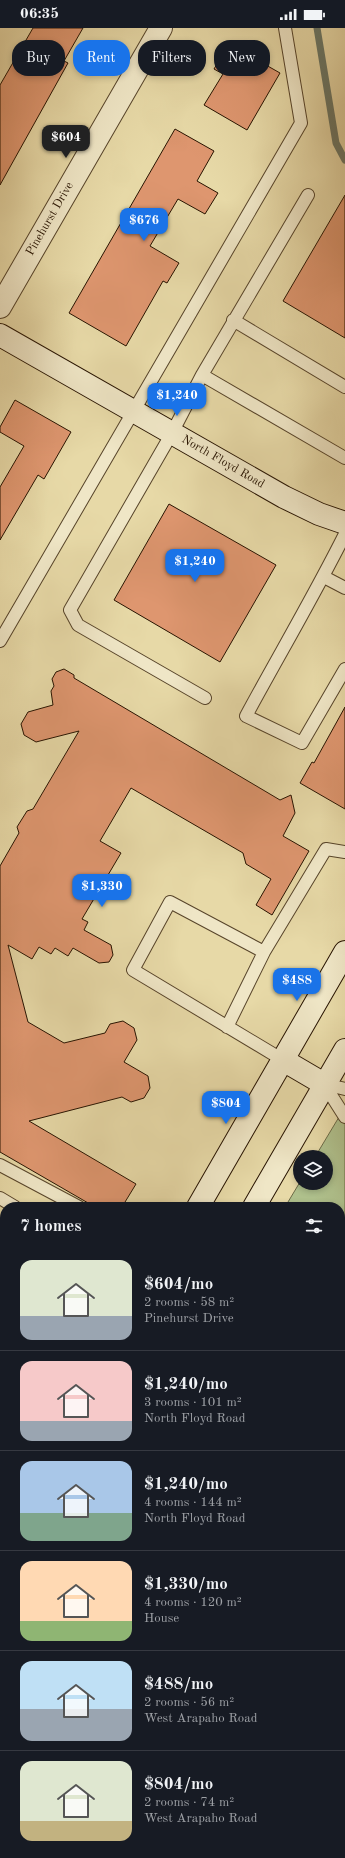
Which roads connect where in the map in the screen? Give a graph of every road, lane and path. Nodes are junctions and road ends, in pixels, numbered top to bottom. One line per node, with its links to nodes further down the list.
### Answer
1 (161, 28): 4 (street, Pinehurst Drive)
2 (285, 28): 9 (lane)
3 (308, 195): 5 (lane)
4 (0, 307)
5 (233, 320): 7 (lane); 8 (lane)
6 (0, 335): 9 (street, North Floyd Road)
7 (202, 375): 10 (lane); 11 (lane)
8 (345, 387)
9 (132, 411): 10 (street, North Floyd Road); 16 (lane)
10 (172, 433): 12 (street, North Floyd Road); 18 (lane)
11 (345, 458)
12 (345, 523)
13 (345, 534): 14 (lane)
14 (324, 577): 15 (lane); 17 (lane)
15 (345, 588)
16 (0, 641)
17 (345, 669)
18 (205, 698)
19 (345, 852): 20 (lane)
20 (264, 952): 22 (lane); 22 (lane)
21 (345, 952): 24 (street)
22 (227, 1027): 24 (lane)
23 (345, 1050): 25 (street)
24 (283, 1060): 25 (street); 29 (street)
25 (335, 1087): 26 (lane); 30 (street)
26 (345, 1117)
27 (0, 1165): 28 (lane)
28 (70, 1202)
29 (201, 1202)
30 (257, 1202)

